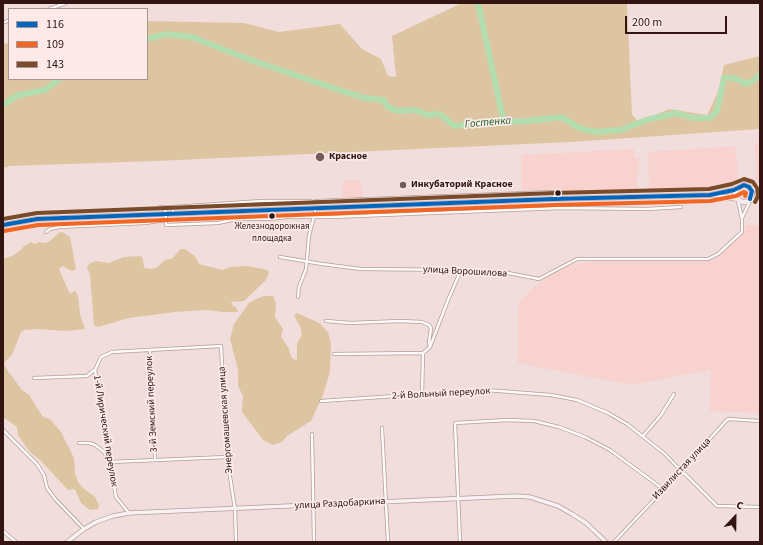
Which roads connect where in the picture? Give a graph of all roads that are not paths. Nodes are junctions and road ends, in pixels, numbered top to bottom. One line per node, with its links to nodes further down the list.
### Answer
1 (66, 3): 2 (street)
2 (51, 8)
3 (750, 188): 4 (main road); 5 (main road); 10 (main road)
4 (736, 190): 6 (main road); 9 (main road)
5 (760, 191)
6 (710, 195): 8 (main road); 9 (main road)
7 (760, 197): 10 (main road)
8 (554, 199): 12 (street); 17 (main road)
9 (738, 200): 10 (main road); 21 (street)
10 (750, 200): 21 (street, улица Ворошилова)
11 (311, 201): 14 (street)
12 (316, 201)
13 (165, 207): 14 (street); 16 (street); 19 (street)
14 (173, 207): 18 (street)
15 (681, 207): 20 (street)
16 (160, 208)
17 (316, 208): 18 (main road); 20 (street)
18 (173, 213): 19 (main road)
19 (166, 214): 22 (street); 23 (main road)
20 (314, 216): 22 (street); 26 (street)
21 (742, 219): 27 (street, улица Ворошилова)
22 (166, 220): 24 (street)
23 (3, 225)
24 (46, 232)
25 (280, 256): 26 (street, улица Ворошилова)
26 (308, 261): 27 (street, улица Ворошилова); 28 (street)
27 (462, 270): 30 (street)
28 (298, 297)
29 (326, 321): 30 (street)
30 (430, 347): 32 (street)
31 (150, 350): 34 (street, 1-й Лирический переулок); 45 (street, Энергомашевская улица); 46 (street, 3-й Земский переулок)
32 (422, 353): 33 (street); 36 (street)
33 (334, 354)
34 (95, 370): 35 (street); 47 (street, 1-й Лирический переулок)
35 (34, 378)
36 (422, 394): 38 (street, 2-й Вольный переулок); 43 (street, 2-й Вольный переулок)
37 (674, 394): 43 (street)
38 (320, 401)
39 (760, 421): 48 (street, Извилистая улица)
40 (382, 428): 51 (street)
41 (3, 430): 56 (street)
42 (312, 434): 52 (street)
43 (643, 436): 48 (street, 2-й Вольный переулок)
44 (79, 443): 47 (street)
45 (227, 457): 46 (street); 54 (street, Энергомашевская улица)
46 (154, 459): 47 (street)
47 (110, 462): 55 (street, 1-й Лирический переулок)
48 (681, 471): 49 (street, Извилистая улица); 53 (street, 2-й Вольный переулок)
49 (663, 489): 50 (street); 65 (street, Извилистая улица)
50 (459, 498): 51 (street, улица Раздобаркина); 63 (street); 64 (street, улица Раздобаркина)
51 (385, 502): 52 (street, улица Раздобаркина); 62 (street)
52 (312, 505): 54 (street, улица Раздобаркина); 61 (street)
53 (760, 507)
54 (235, 509): 55 (street, улица Раздобаркина); 60 (street, Энергомашевская улица)
55 (129, 513): 56 (street, улица Раздобаркина)
56 (84, 529): 59 (street, улица Раздобаркина)
57 (3, 530): 58 (street)
58 (16, 542)
59 (67, 542)
60 (236, 542)
61 (314, 542)
62 (388, 542)
63 (460, 542)
64 (606, 542)
65 (614, 542)

